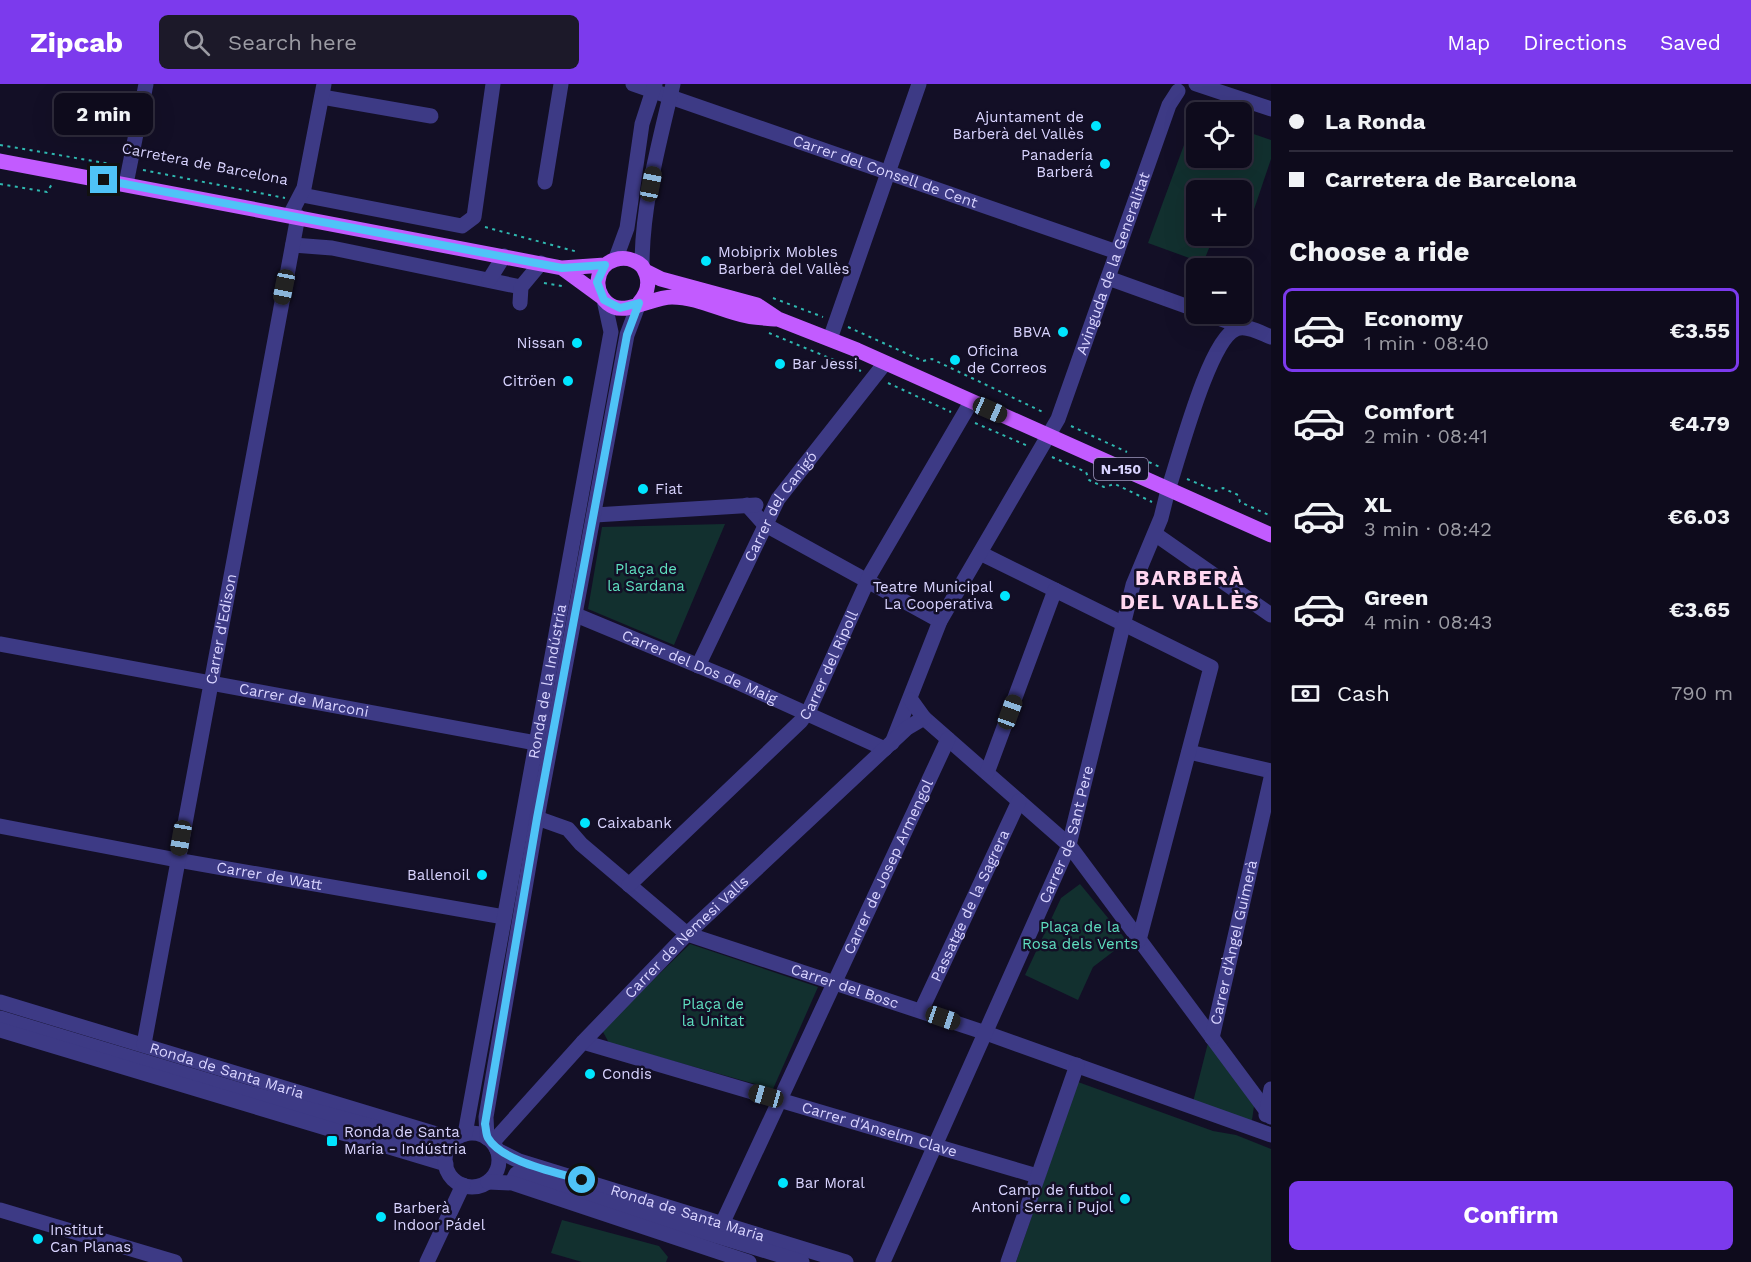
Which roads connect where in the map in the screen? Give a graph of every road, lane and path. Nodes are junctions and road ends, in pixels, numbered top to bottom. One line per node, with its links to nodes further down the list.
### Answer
1 (146, 84): 15 (street)
2 (493, 84): 22 (street)
3 (561, 84): 17 (street)
4 (633, 84): 8 (street, Carrer del Consell de Cent)
5 (919, 84): 16 (street)
6 (1196, 84): 7 (street); 11 (street)
7 (1175, 87): 26 (street, Avinguda de la Generalitat)
8 (654, 88): 9 (street, Carrer del Consell de Cent); 29 (street)
9 (671, 90): 16 (street, Carrer del Consell de Cent); 32 (street)
10 (323, 91): 12 (street); 21 (street, Carrer d'Edison)
11 (1271, 109)
12 (431, 116)
13 (0, 145): 15 (path, Carretera de Barcelona)
14 (0, 161): 19 (main road, N-150)
15 (129, 168): 19 (street); 21 (path, Carretera de Barcelona)
16 (887, 174): 26 (street, Carrer del Consell de Cent); 45 (street)
17 (545, 182)
18 (0, 184): 20 (path)
19 (126, 184): 21 (main road, N-150)
20 (47, 192)
21 (298, 203): 22 (street); 23 (main road, N-150); 24 (street, Carrer d'Edison)
22 (474, 217): 25 (path)
23 (371, 230): 27 (main road, N-150); 28 (street)
24 (293, 245): 28 (street); 68 (street, Carrer d'Edison)
25 (580, 252)
26 (1117, 252): 33 (street, Avinguda de la Generalitat)
27 (504, 256): 30 (main road, N-150); 34 (street)
28 (385, 259): 34 (street)
29 (611, 262): 31 (main road, N-150); 32 (main road, N-150); 37 (main road)
30 (540, 263): 31 (main road, N-150); 35 (street)
31 (562, 268): 37 (main road, N-150)
32 (644, 268): 39 (main road); 41 (main road, N-150)
33 (1108, 278): 40 (street); 48 (street, Avinguda de la Generalitat)
34 (489, 280): 35 (street)
35 (521, 287): 36 (path); 38 (street)
36 (567, 287)
37 (603, 299): 39 (main road, N-150); 73 (street, Ronda de la Indústria)
38 (520, 303)
39 (639, 303): 41 (main road, N-150); 54 (street, Ronda de la Indústria)
40 (1186, 306)
41 (778, 319): 45 (main road, N-150)
42 (1235, 324): 43 (street)
43 (1243, 327): 44 (street); 50 (street, Carrer de Sant Pere)
44 (1271, 337)
45 (830, 339): 46 (main road, N-150)
46 (885, 363): 47 (main road, N-150); 52 (street, Carrer del Canigó)
47 (972, 402): 48 (main road, N-150); 60 (street, Carrer del Ripoll)
48 (1047, 436): 51 (main road, N-150); 59 (street, Carrer de Nemesi Valls)
49 (1142, 459): 50 (path)
50 (1174, 473): 51 (street, Carrer de Sant Pere); 55 (path)
51 (1168, 490): 57 (street, Carrer de Sant Pere); 58 (main road, N-150)
52 (778, 499): 53 (street); 56 (street, Carrer del Canigó)
53 (747, 505): 54 (street); 56 (street)
54 (595, 515): 62 (street, Ronda de la Indústria)
55 (1271, 516)
56 (764, 524): 60 (street); 67 (street, Carrer del Canigó)
57 (1155, 534): 63 (street); 65 (street, Carrer de Sant Pere)
58 (1271, 535)
59 (980, 553): 61 (street); 64 (street, Carrer de Nemesi Valls)
60 (868, 580): 64 (street); 70 (street, Carrer del Ripoll)
61 (1055, 590): 65 (street); 77 (street)
62 (576, 615): 67 (street, Carrer del Dos de Maig); 80 (street, Ronda de la Indústria)
63 (1271, 615)
64 (940, 621): 69 (street, Carrer de Nemesi Valls)
65 (1125, 624): 75 (street); 82 (street, Carrer de Sant Pere)
66 (0, 644): 68 (street, Carrer de Marconi)
67 (698, 666): 70 (street, Carrer del Dos de Maig)
68 (210, 683): 73 (street, Carrer de Marconi); 83 (street, Carrer d'Edison)
69 (911, 700): 71 (street); 74 (street, Carrer de Nemesi Valls)
70 (806, 713): 74 (street, Carrer del Dos de Maig); 84 (street, Carrer del Ripoll)
71 (924, 718): 72 (street); 74 (street, Carrer de Nemesi Valls)
72 (948, 739): 77 (street); 88 (street, Carrer de Josep Armengol)
73 (536, 743): 85 (street, Ronda de la Indústria)
74 (888, 746): 86 (street, Carrer de Nemesi Valls)
75 (1189, 752): 76 (street); 87 (street)
76 (1271, 771)
77 (987, 773): 79 (street)
78 (1271, 778): 94 (street, Carrer d'Àngel Guimerà)
79 (1019, 801): 82 (street); 90 (street, Passatge de la Sagrera)
80 (537, 818): 84 (street, Carrer del Bosc); 103 (street, Ronda de la Indústria)
81 (0, 826): 83 (street, Carrer de Watt)
82 (1069, 845): 87 (street); 93 (street, Carrer de Sant Pere)
83 (177, 860): 85 (street, Carrer de Watt); 96 (street, Carrer d'Edison)
84 (629, 885): 86 (street, Carrer del Bosc)
85 (504, 917): 102 (street, Ronda de la Indústria)
86 (687, 934): 88 (street, Carrer del Bosc); 95 (street, Carrer de Nemesi Valls)
87 (1139, 940): 94 (street)
88 (834, 982): 90 (street, Carrer del Bosc); 99 (street, Carrer de Josep Armengol)
89 (0, 1002): 96 (street, Ronda de Santa Maria)
90 (921, 1011): 93 (street, Carrer del Bosc)
91 (0, 1018): 104 (street, Ronda de Santa Maria)
92 (0, 1030): 106 (street, Ronda de Santa Maria)
93 (986, 1033): 97 (street, Carrer del Bosc); 105 (street, Carrer de Sant Pere)
94 (1212, 1038): 100 (street)
95 (583, 1042): 99 (street, Carrer d'Anselm Clave); 103 (street, Carrer de Nemesi Valls)
96 (144, 1044): 102 (street, Ronda de Santa Maria)
97 (1077, 1065): 101 (street, Carrer del Bosc); 108 (street)
98 (1271, 1089): 100 (street)
99 (779, 1100): 105 (street, Carrer d'Anselm Clave); 112 (street, Carrer de Josep Armengol)
100 (1266, 1110): 101 (street)
101 (1264, 1133)
102 (459, 1138): 103 (street); 106 (street)
103 (492, 1143): 109 (street); 112 (street, Ronda de Santa Maria)
104 (429, 1146)
105 (936, 1146): 108 (street, Carrer d'Anselm Clave); 118 (street, Carrer de Sant Pere)
106 (446, 1164): 110 (street)
107 (516, 1174): 116 (street, Ronda de Santa Maria)
108 (1037, 1176): 119 (street)
109 (488, 1182): 110 (street); 115 (street, Ronda de Santa Maria)
110 (463, 1185): 114 (street)
111 (0, 1210): 113 (street)
112 (722, 1224): 117 (street, Ronda de Santa Maria)
113 (175, 1262)
114 (427, 1262)
115 (749, 1262)
116 (802, 1262)
117 (846, 1262)
118 (883, 1262)
119 (1008, 1262)

